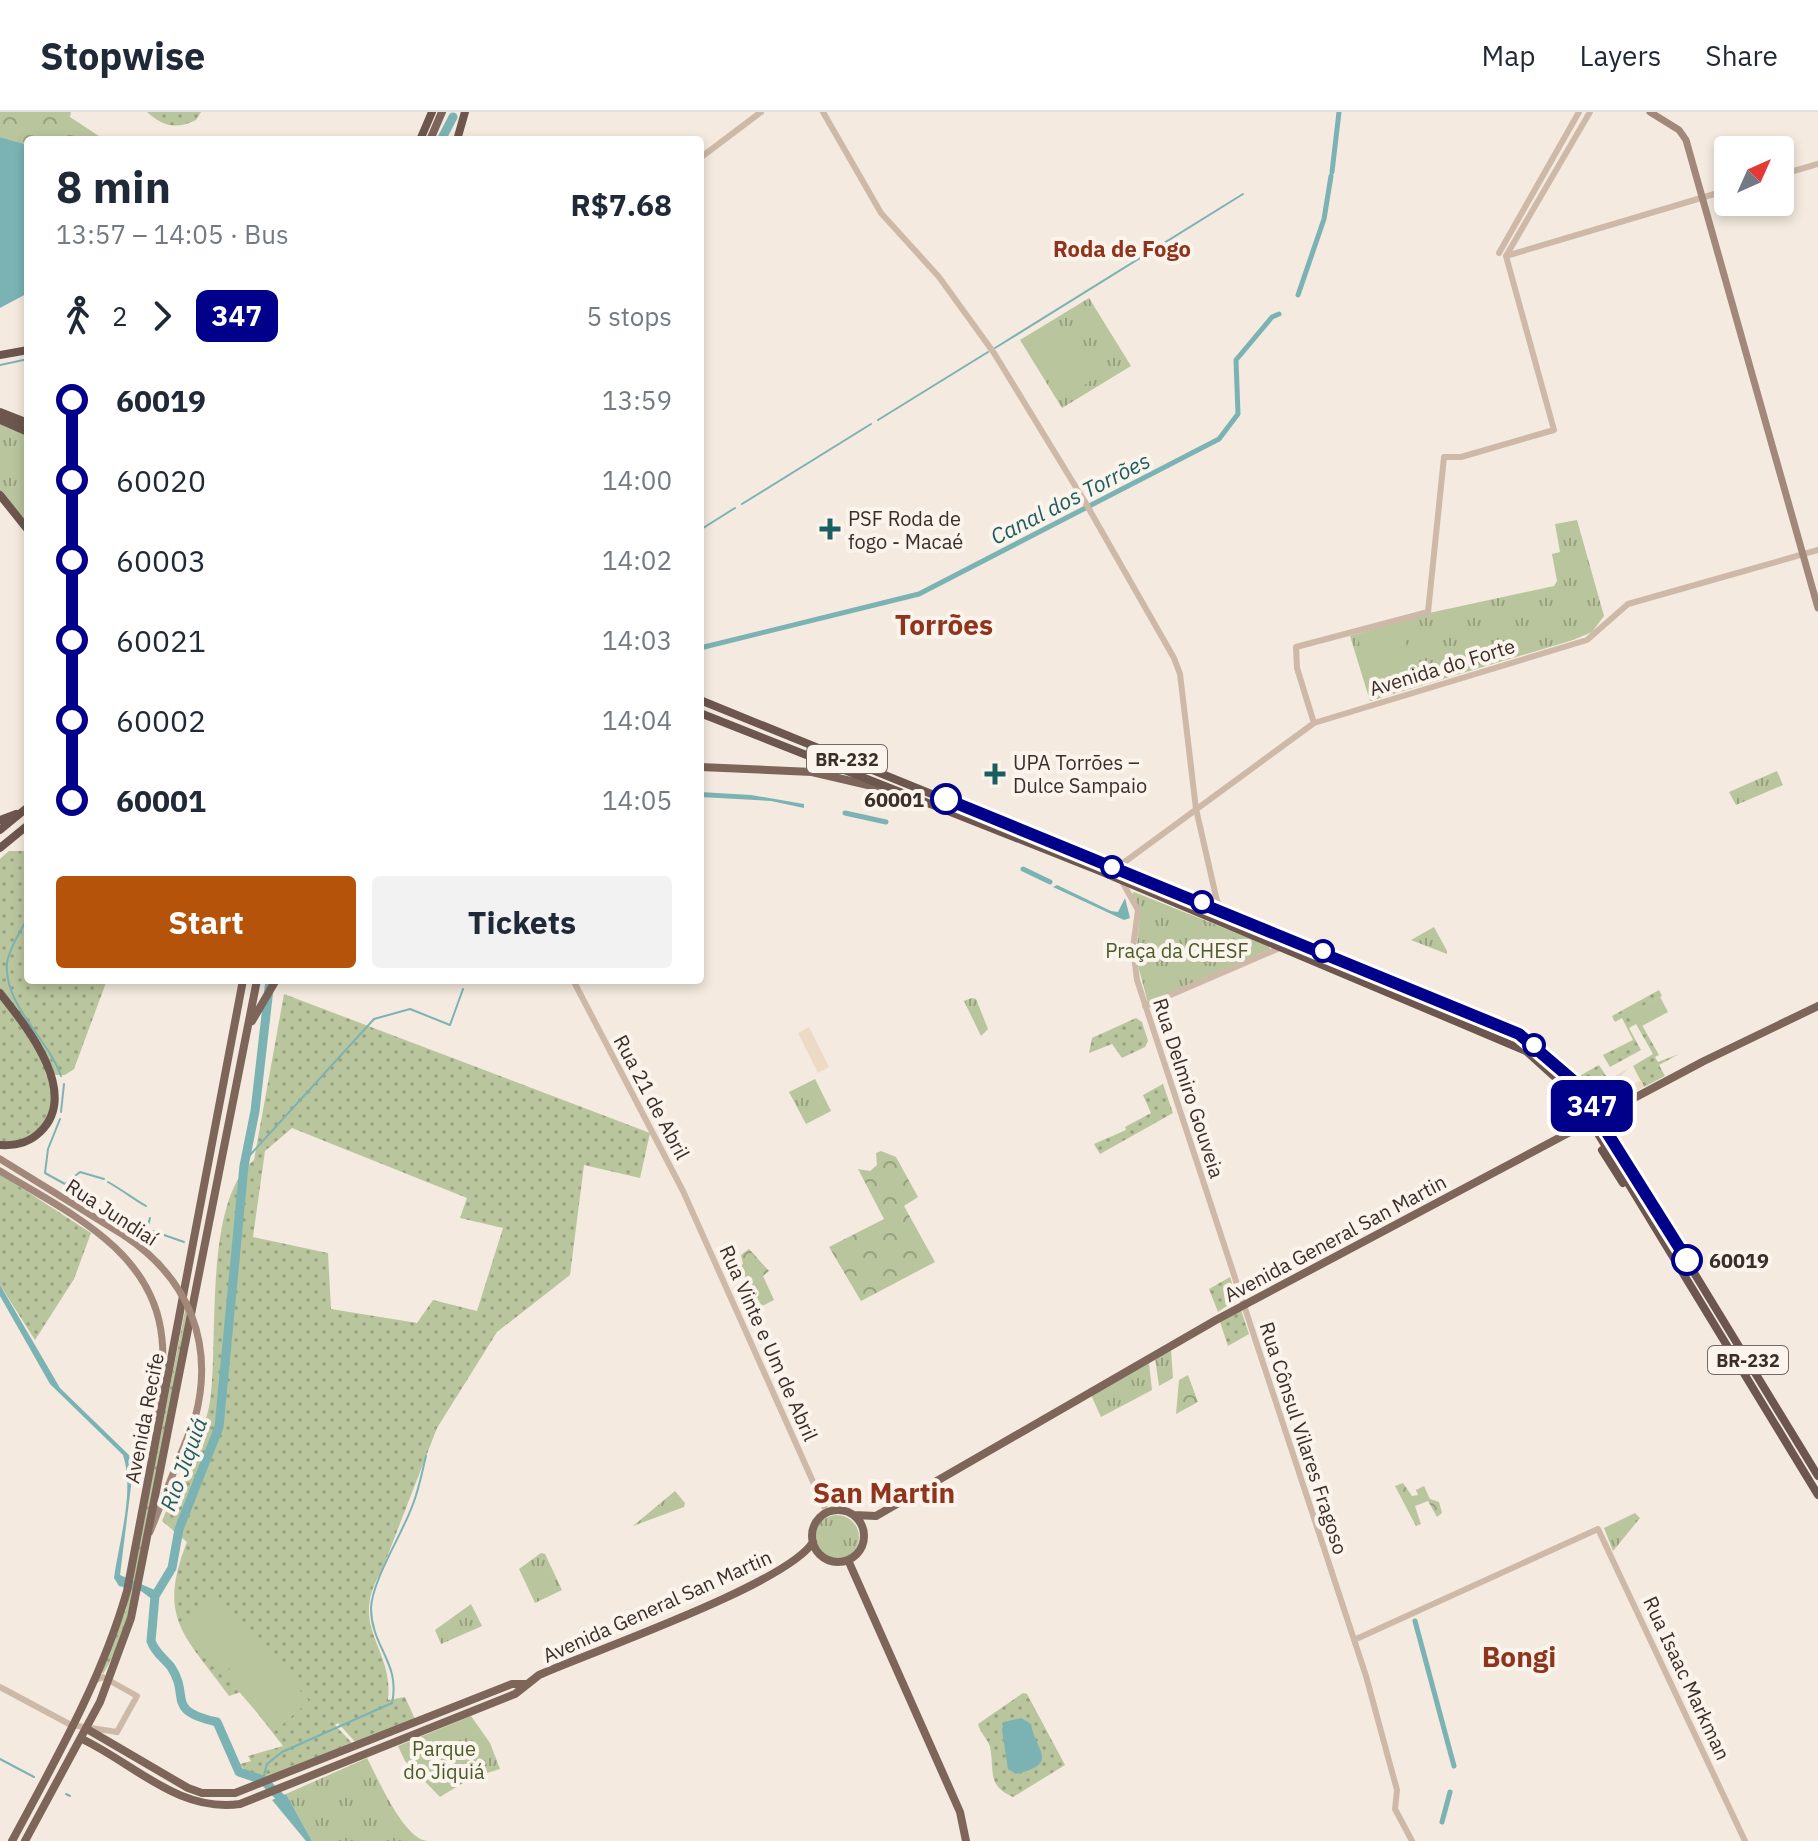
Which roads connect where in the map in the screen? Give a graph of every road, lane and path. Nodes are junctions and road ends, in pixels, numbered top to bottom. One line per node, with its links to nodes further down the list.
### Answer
1 (432, 112): 9 (highway)
2 (442, 112): 10 (main road)
3 (465, 112): 11 (highway)
4 (761, 112): 12 (street)
5 (823, 112): 34 (street)
6 (1579, 112): 17 (street)
7 (1590, 112): 17 (street)
8 (1650, 112): 16 (main road)
9 (422, 136)
10 (432, 136)
11 (458, 136)
12 (704, 155)
13 (1818, 164): 14 (street)
14 (1794, 171)
15 (1714, 194): 16 (street)
16 (1703, 197): 17 (street); 27 (main road)
17 (1502, 254): 31 (street)
18 (24, 351): 19 (highway)
19 (0, 355)
20 (0, 412): 22 (highway)
21 (0, 420): 23 (highway)
22 (24, 421)
23 (24, 430)
24 (0, 495): 25 (highway)
25 (24, 525)
26 (1818, 550): 27 (street, Avenida do Forte)
27 (1802, 553): 28 (main road); 31 (street, Avenida do Forte)
28 (1818, 608)
29 (704, 702): 41 (highway, BR-232)
30 (704, 715): 33 (highway, BR-232)
31 (1314, 723): 34 (street, Avenida do Forte)
32 (704, 767): 33 (main road)
33 (903, 793): 42 (highway, BR-232)
34 (1196, 809): 41 (street, Avenida do Forte); 43 (street)
35 (24, 810): 37 (highway)
36 (24, 811): 39 (highway)
37 (0, 820)
38 (24, 828): 40 (highway)
39 (0, 830)
40 (0, 848)
41 (1115, 869): 42 (street); 43 (highway, BR-232)
42 (1120, 881): 46 (highway, BR-232); 52 (street, Rua Delmiro Gouveia)
43 (1223, 910): 44 (highway, BR-232)
44 (1286, 936): 45 (highway, BR-232); 46 (street)
45 (1298, 941): 46 (street); 55 (highway, BR-232)
46 (1283, 947): 52 (street); 55 (highway, BR-232)
47 (242, 984): 65 (main road, Avenida Recife)
48 (256, 984): 54 (main road, Avenida Recife)
49 (273, 984): 54 (main road)
50 (575, 984): 63 (street, Rua 21 de Abril)
51 (0, 993): 58 (highway)
52 (1145, 1006): 64 (street, Rua Delmiro Gouveia)
53 (1818, 1006): 56 (main road, Avenida General San Martin)
54 (245, 1035): 72 (main road, Avenida Recife)
55 (1554, 1064): 56 (highway, BR-232); 56 (highway, BR-232)
56 (1592, 1116): 57 (highway, BR-232); 57 (highway); 61 (highway); 64 (main road, Avenida General San Martin)
57 (1602, 1131): 61 (highway, BR-232); 62 (highway, BR-232)
58 (0, 1145)
59 (0, 1159): 72 (main road, Rua Jundiaí, bridge)
60 (0, 1171): 65 (main road, Rua Jundiaí)
61 (1634, 1192): 62 (highway); 67 (highway, BR-232)
62 (1650, 1200): 66 (highway, BR-232)
63 (702, 1230): 68 (street, Rua Vinte e Um de Abril)
64 (1243, 1305): 70 (main road, Avenida General San Martin); 79 (street, Rua Cônsul Vilares Fragoso)
65 (156, 1437): 77 (main road, Avenida Recife)
66 (1818, 1476)
67 (1818, 1495)
68 (827, 1513): 69 (main road); 73 (main road)
69 (854, 1515): 70 (main road); 71 (main road)
70 (876, 1516): 71 (main road, Avenida General San Martin)
71 (864, 1531): 76 (main road)
72 (148, 1537): 77 (main road, Avenida Recife)
73 (813, 1542): 74 (main road); 75 (main road, Avenida General San Martin)
74 (822, 1556): 75 (main road, Avenida General San Martin); 76 (main road)
75 (801, 1557): 88 (main road, Avenida General San Martin)
76 (848, 1560): 91 (main road)
77 (134, 1578): 78 (main road, Avenida Recife)
78 (131, 1593): 80 (main road, Avenida Recife); 81 (main road, Avenida Recife)
79 (1354, 1640): 92 (street, Rua Cônsul Vilares Fragoso); 93 (street, Rua Isaac Markman)
80 (109, 1680): 81 (street); 84 (main road, Avenida Recife); 85 (street)
81 (93, 1682): 83 (main road, Avenida Recife)
82 (0, 1687): 83 (street)
83 (71, 1725): 84 (street); 89 (main road, Avenida Recife)
84 (87, 1729): 85 (street); 86 (main road, Avenida Recife); 87 (main road)
85 (117, 1732): 87 (street)
86 (82, 1739): 88 (main road); 90 (main road, Avenida Recife)
87 (125, 1749): 88 (main road)
88 (251, 1795)
89 (12, 1841)
90 (25, 1841)
91 (966, 1841)
92 (1412, 1841)
93 (1745, 1841)

